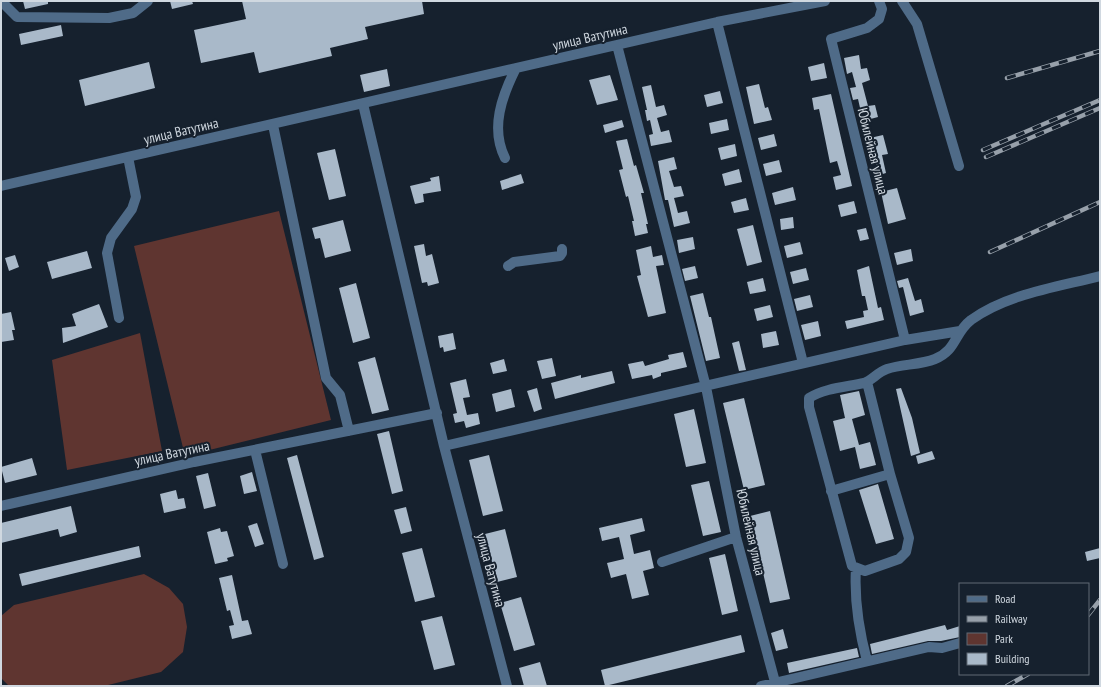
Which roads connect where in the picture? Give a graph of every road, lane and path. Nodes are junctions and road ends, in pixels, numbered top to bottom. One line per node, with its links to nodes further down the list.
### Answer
1 (4, 1): 2 (street)
2 (148, 1)
3 (825, 1): 6 (street, улица Ватутина)
4 (880, 1): 20 (street, Юбилейная улица)
5 (902, 1): 13 (street)
6 (717, 22): 7 (street, улица Ватутина); 21 (street)
7 (617, 44): 8 (street, улица Ватутина); 23 (street, Юбилейная улица)
8 (516, 68): 9 (street, улица Ватутина); 12 (street)
9 (362, 104): 10 (street, улица Ватутина); 24 (street, улица Ватутина)
10 (273, 125): 11 (street, улица Ватутина); 25 (street)
11 (128, 157): 14 (street, улица Ватутина); 18 (street)
12 (505, 158)
13 (959, 166)
14 (1, 186)
15 (562, 249): 16 (street)
16 (508, 266)
17 (1100, 276): 19 (street)
18 (119, 318)
19 (960, 330): 20 (street); 22 (street)
20 (905, 340): 21 (street)
21 (803, 363): 23 (street)
22 (867, 382): 28 (street); 29 (street)
23 (706, 387): 26 (street); 31 (street, Юбилейная улица)
24 (437, 413): 25 (street, улица Ватутина); 26 (street, улица Ватутина)
25 (349, 431): 27 (street, улица Ватутина)
26 (444, 446): 38 (street, улица Ватутина)
27 (255, 450): 30 (street, улица Ватутина); 33 (street)
28 (890, 474): 29 (street); 34 (street)
29 (832, 491): 34 (street)
30 (1, 506)
31 (736, 537): 32 (street); 37 (street, Юбилейная улица)
32 (662, 562)
33 (283, 564)
34 (856, 568): 36 (street)
35 (959, 643): 36 (street)
36 (867, 661): 37 (street)
37 (775, 682): 39 (street)
38 (507, 686)
39 (761, 686)

